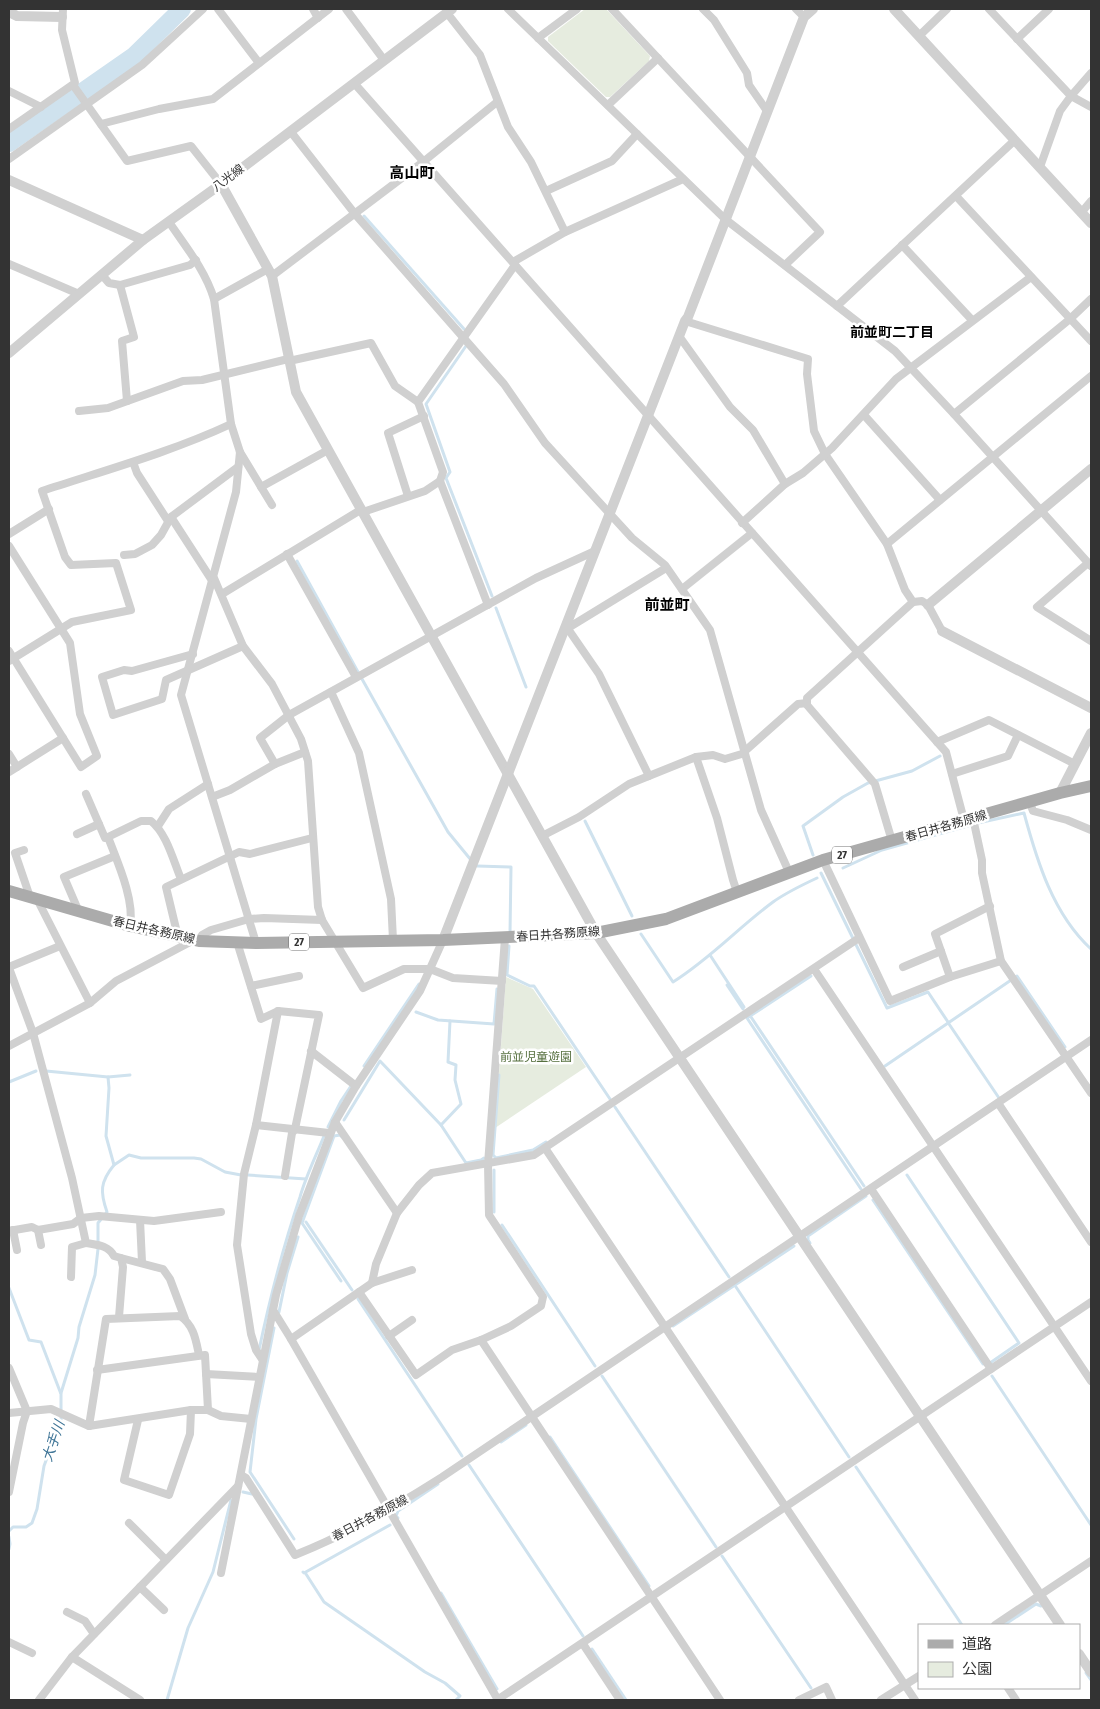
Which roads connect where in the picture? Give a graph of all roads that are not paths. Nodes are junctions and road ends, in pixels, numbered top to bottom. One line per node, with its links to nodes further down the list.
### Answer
1 (203, 9): 32 (street)
2 (218, 9): 26 (street)
3 (312, 9): 20 (street)
4 (329, 9): 20 (street)
5 (346, 9): 25 (street)
6 (508, 9): 22 (street)
7 (577, 9): 22 (street)
8 (612, 9): 24 (street)
9 (703, 9): 37 (street)
10 (796, 9): 19 (street)
11 (813, 9): 19 (street)
12 (894, 9): 21 (street)
13 (947, 9): 21 (street)
14 (989, 9): 23 (street)
15 (1049, 9): 23 (street)
16 (450, 11): 25 (street, 八光線); 33 (street)
17 (9, 12): 18 (street)
18 (62, 13): 29 (street)
19 (804, 17): 37 (street)
20 (318, 18): 26 (street)
21 (919, 36): 42 (street)
22 (538, 38): 34 (street)
23 (1017, 39): 31 (street)
24 (658, 58): 34 (street); 43 (street)
25 (384, 60): 28 (street, 八光線)
26 (259, 63): 38 (street)
27 (1091, 74): 31 (street)
28 (354, 83): 40 (street, 八光線); 45 (street)
29 (74, 87): 32 (street); 35 (street)
30 (9, 91): 35 (street)
31 (1071, 96): 36 (street); 46 (street)
32 (85, 102): 38 (street); 44 (street)
33 (497, 102): 45 (street); 50 (street)
34 (608, 105): 41 (street)
35 (41, 107): 39 (street)
36 (1091, 107)
37 (767, 111): 43 (street)
38 (101, 124): 49 (street)
39 (9, 129)
40 (290, 132): 49 (street, 八光線); 54 (street)
41 (637, 134): 47 (street); 50 (street)
42 (1015, 140): 46 (street); 51 (street)
43 (750, 157): 55 (street); 64 (street)
44 (9, 159)
45 (423, 162): 54 (street); 62 (street)
46 (1040, 167): 53 (street)
47 (683, 179): 55 (street); 58 (street)
48 (9, 180): 59 (street)
49 (221, 184): 56 (street, 八光線); 65 (street)
50 (546, 192): 58 (street)
51 (956, 196): 60 (street); 67 (street)
52 (1091, 201): 53 (street)
53 (1081, 213): 57 (street)
54 (355, 214): 65 (street); 77 (street)
55 (725, 219): 64 (street); 75 (street)
56 (169, 222): 59 (street, 八光線); 61 (street)
57 (1091, 223)
58 (565, 232): 62 (street)
59 (143, 240): 66 (street, 八光線)
60 (902, 245): 72 (street); 74 (street)
61 (196, 260): 68 (street); 70 (street)
62 (514, 263): 77 (street); 88 (street)
63 (9, 264): 69 (street)
64 (785, 265): 72 (street)
65 (270, 273): 70 (street); 80 (street)
66 (102, 275): 68 (street); 69 (street, 八光線)
67 (1031, 277): 73 (street); 74 (street)
68 (120, 285): 84 (street)
69 (79, 294): 79 (street, 八光線)
70 (214, 299): 82 (street)
71 (1091, 299): 73 (street)
72 (836, 306): 81 (street)
73 (1070, 319): 78 (street); 87 (street)
74 (972, 320): 81 (street)
75 (685, 321): 76 (street); 94 (street)
76 (679, 336): 88 (street); 100 (street)
77 (465, 338): 85 (street); 108 (street)
78 (1091, 341)
79 (9, 353)
80 (288, 360): 82 (street); 85 (street); 92 (street)
81 (910, 367): 87 (street); 89 (street)
82 (226, 374): 84 (street); 91 (street)
83 (1091, 376): 95 (street)
84 (128, 401): 86 (street)
85 (418, 402): 90 (street)
86 (79, 412)
87 (954, 414): 95 (street)
88 (647, 415): 108 (street); 110 (street)
89 (864, 415): 94 (street); 103 (street)
90 (424, 416): 99 (street); 102 (street)
91 (232, 424): 93 (street); 96 (street)
92 (328, 450): 101 (street); 107 (street)
93 (240, 452): 97 (street); 101 (street)
94 (825, 454): 100 (street); 113 (street)
95 (993, 457): 103 (street); 106 (street)
96 (133, 462): 105 (street); 109 (street)
97 (238, 467): 109 (street); 120 (street)
98 (1091, 469): 106 (street)
99 (440, 481): 102 (street); 124 (street)
100 (785, 484): 110 (street)
101 (261, 487): 104 (street)
102 (408, 496): 107 (street)
103 (940, 500): 113 (street)
104 (272, 505)
105 (49, 509): 112 (street); 127 (street)
106 (1041, 510): 118 (street); 125 (street)
107 (363, 511): 116 (street); 129 (street)
108 (610, 514): 115 (street); 119 (street)
109 (169, 519): 117 (street); 120 (street)
110 (742, 523): 111 (street)
111 (752, 533): 121 (street); 133 (street)
112 (9, 534)
113 (887, 544): 123 (street)
114 (9, 546): 127 (street)
115 (595, 551): 124 (street); 126 (street)
116 (287, 554): 122 (street); 137 (street)
117 (124, 555)
118 (1090, 564): 130 (street)
119 (666, 568): 121 (street); 126 (street)
120 (214, 580): 122 (street); 134 (street)
121 (682, 589): 147 (street)
122 (222, 594): 131 (street)
123 (913, 602): 125 (street); 133 (street)
124 (488, 604): 129 (street)
125 (928, 605): 128 (street)
126 (567, 627): 154 (street); 156 (street)
127 (61, 628): 135 (street); 144 (street)
128 (942, 631): 140 (street)
129 (431, 637): 137 (street); 154 (street)
130 (1091, 641)
131 (243, 646): 136 (street); 141 (street)
132 (9, 651): 135 (street)
133 (858, 652): 139 (street); 145 (street)
134 (193, 654): 136 (street); 136 (street)
135 (11, 660): 144 (street)
136 (188, 671): 157 (street)
137 (356, 678): 138 (street)
138 (331, 692): 141 (street); 191 (street)
139 (807, 703): 147 (street); 171 (street)
140 (1091, 708)
141 (289, 715): 146 (street); 150 (street)
142 (1091, 733): 151 (street)
143 (1018, 735): 145 (street); 151 (street); 155 (street)
144 (64, 738): 152 (street)
145 (937, 742): 155 (street)
146 (304, 752): 150 (street); 170 (street)
147 (745, 752): 149 (street); 176 (street)
148 (9, 754): 152 (street)
149 (696, 756): 156 (street); 179 (street)
150 (275, 764): 161 (street)
151 (1075, 764): 159 (street)
152 (17, 767): 153 (street)
153 (9, 772)
154 (509, 774): 168 (street); 192 (street)
155 (952, 774): 163 (street)
156 (648, 776): 168 (street)
157 (208, 784): 161 (street); 165 (street)
158 (1091, 786): 159 (main road, 春日井各務原線 / 27)
159 (1060, 793): 162 (main road, 春日井各務原線 / 27)
160 (86, 794): 164 (street)
161 (212, 797): 173 (street)
162 (1030, 803): 163 (main road, 春日井各務原線 / 27); 166 (street)
163 (969, 819): 171 (main road, 春日井各務原線 / 27); 181 (street)
164 (99, 824): 167 (street); 169 (street)
165 (158, 826): 169 (street); 177 (street)
166 (1091, 830)
167 (77, 834)
168 (542, 836): 186 (street)
169 (108, 837): 174 (street)
170 (312, 838): 173 (street); 184 (street)
171 (892, 841): 175 (main road, 春日井各務原線 / 27)
172 (24, 850): 180 (street)
173 (230, 855): 177 (street); 183 (street)
174 (115, 856): 182 (street); 185 (street)
175 (823, 860): 176 (main road, 春日井各務原線 / 27); 189 (street)
176 (789, 872): 179 (main road, 春日井各務原線 / 27)
177 (181, 879): 187 (street)
178 (9, 892): 180 (main road, 春日井各務原線 / 27)
179 (738, 892): 186 (main road, 春日井各務原線 / 27)
180 (33, 898): 182 (main road, 春日井各務原線 / 27); 196 (street)
181 (990, 906): 197 (street); 198 (street)
182 (79, 912): 185 (main road, 春日井各務原線 / 27)
183 (249, 919): 184 (street); 190 (street); 195 (street)
184 (322, 920): 194 (street)
185 (130, 926): 187 (main road, 春日井各務原線 / 27)
186 (596, 932): 188 (main road, 春日井各務原線 / 27); 214 (street)
187 (178, 937): 190 (main road, 春日井各務原線 / 27)
188 (505, 938): 192 (main road, 春日井各務原線 / 27); 205 (street)
189 (859, 938): 202 (street); 204 (street)
190 (196, 940): 193 (main road, 春日井各務原線 / 27); 207 (street)
191 (393, 940): 192 (main road, 春日井各務原線 / 27); 194 (main road, 春日井各務原線 / 27)
192 (443, 940): 201 (street)
193 (237, 942): 195 (main road, 春日井各務原線 / 27); 206 (street)
194 (336, 942): 195 (main road, 春日井各務原線 / 27); 201 (street)
195 (256, 943)
196 (60, 946): 199 (street); 207 (street)
197 (941, 951): 200 (street); 204 (street)
198 (1001, 961): 204 (street); 213 (street)
199 (9, 967): 209 (street)
200 (903, 967)
201 (430, 969): 205 (street); 215 (street)
202 (814, 969): 214 (street); 222 (street)
203 (299, 976): 206 (street)
204 (950, 977)
205 (502, 981): 224 (street)
206 (251, 986): 208 (street)
207 (90, 1003): 209 (street)
208 (278, 1011): 212 (street); 219 (street)
209 (33, 1033): 211 (street); 229 (street)
210 (1091, 1040): 213 (street, 春日井各務原線)
211 (9, 1046)
212 (311, 1051): 215 (street); 220 (street)
213 (1067, 1056): 216 (street); 217 (street, 春日井各務原線)
214 (680, 1058): 223 (street); 233 (street)
215 (356, 1086): 218 (street)
216 (1091, 1093)
217 (998, 1103): 222 (street, 春日井各務原線); 234 (street)
218 (335, 1122): 221 (street); 228 (street)
219 (256, 1125): 220 (street); 255 (street)
220 (295, 1129): 221 (street); 225 (street)
221 (329, 1134): 245 (street)
222 (934, 1146): 226 (street, 春日井各務原線); 250 (street)
223 (545, 1148): 224 (street); 249 (street)
224 (488, 1164): 228 (street); 253 (street)
225 (285, 1176)
226 (871, 1189): 233 (street, 春日井各務原線); 257 (street)
227 (221, 1212): 230 (street)
228 (397, 1213): 242 (street)
229 (81, 1218): 230 (street); 231 (street); 235 (street)
230 (140, 1220): 239 (street)
231 (38, 1230): 232 (street); 236 (street)
232 (11, 1231): 237 (street)
233 (800, 1237): 249 (street, 春日井各務原線); 266 (street)
234 (1091, 1242)
235 (86, 1243): 238 (street); 241 (street)
236 (41, 1245)
237 (17, 1250)
238 (121, 1258): 239 (street); 246 (street)
239 (142, 1262): 247 (street)
240 (412, 1270): 242 (street)
241 (71, 1277)
242 (372, 1283): 243 (street)
243 (360, 1292): 251 (street); 252 (street)
244 (1091, 1302): 250 (street)
245 (273, 1310): 252 (street); 255 (street)
246 (119, 1317): 247 (street); 258 (street)
247 (185, 1319): 254 (street)
248 (412, 1320): 251 (street)
249 (666, 1326): 267 (street, 春日井各務原線); 274 (street)
250 (1055, 1326): 257 (street); 261 (street)
251 (389, 1336): 253 (street)
252 (291, 1339): 275 (street)
253 (481, 1340): 267 (street)
254 (199, 1355): 258 (street); 259 (street)
255 (262, 1359): 260 (street)
256 (9, 1368): 264 (street)
257 (991, 1369): 266 (street)
258 (97, 1370): 270 (street)
259 (206, 1374): 260 (street); 263 (street)
260 (259, 1377): 268 (street)
261 (1091, 1381)
262 (190, 1410): 263 (street); 269 (street); 269 (street)
263 (208, 1410): 268 (street)
264 (27, 1411): 265 (street); 270 (street); 273 (street)
265 (9, 1413)
266 (920, 1416): 274 (street); 281 (street)
267 (532, 1417): 275 (street, 春日井各務原線); 282 (street)
268 (251, 1419): 271 (street)
269 (138, 1420): 270 (street)
270 (89, 1426)
271 (241, 1475): 272 (street); 275 (street, 春日井各務原線)
272 (238, 1486): 277 (street); 279 (street)
273 (9, 1492)
274 (786, 1507): 282 (street); 295 (street)
275 (389, 1510): 299 (street)
276 (128, 1523): 277 (street)
277 (166, 1560): 280 (street)
278 (1091, 1561): 281 (street)
279 (221, 1572)
280 (140, 1587): 283 (street); 287 (street)
281 (1040, 1595): 285 (street); 286 (street)
282 (652, 1596): 289 (street); 301 (street)
283 (164, 1610)
284 (67, 1612): 287 (street)
285 (996, 1624)
286 (1059, 1624)
287 (94, 1634): 292 (street)
288 (9, 1642): 290 (street)
289 (583, 1644): 299 (street); 300 (street)
290 (32, 1653)
291 (1080, 1656): 293 (street)
292 (72, 1657): 297 (street); 298 (street)
293 (1091, 1672)
294 (918, 1677): 295 (street)
295 (905, 1685): 304 (street); 305 (street)
296 (1009, 1689): 306 (street)
297 (39, 1700)
298 (140, 1700)
299 (498, 1700)
300 (620, 1700)
301 (720, 1700)
302 (799, 1700): 303 (street)
303 (832, 1700)
304 (881, 1700)
305 (915, 1700)
306 (1016, 1700)

